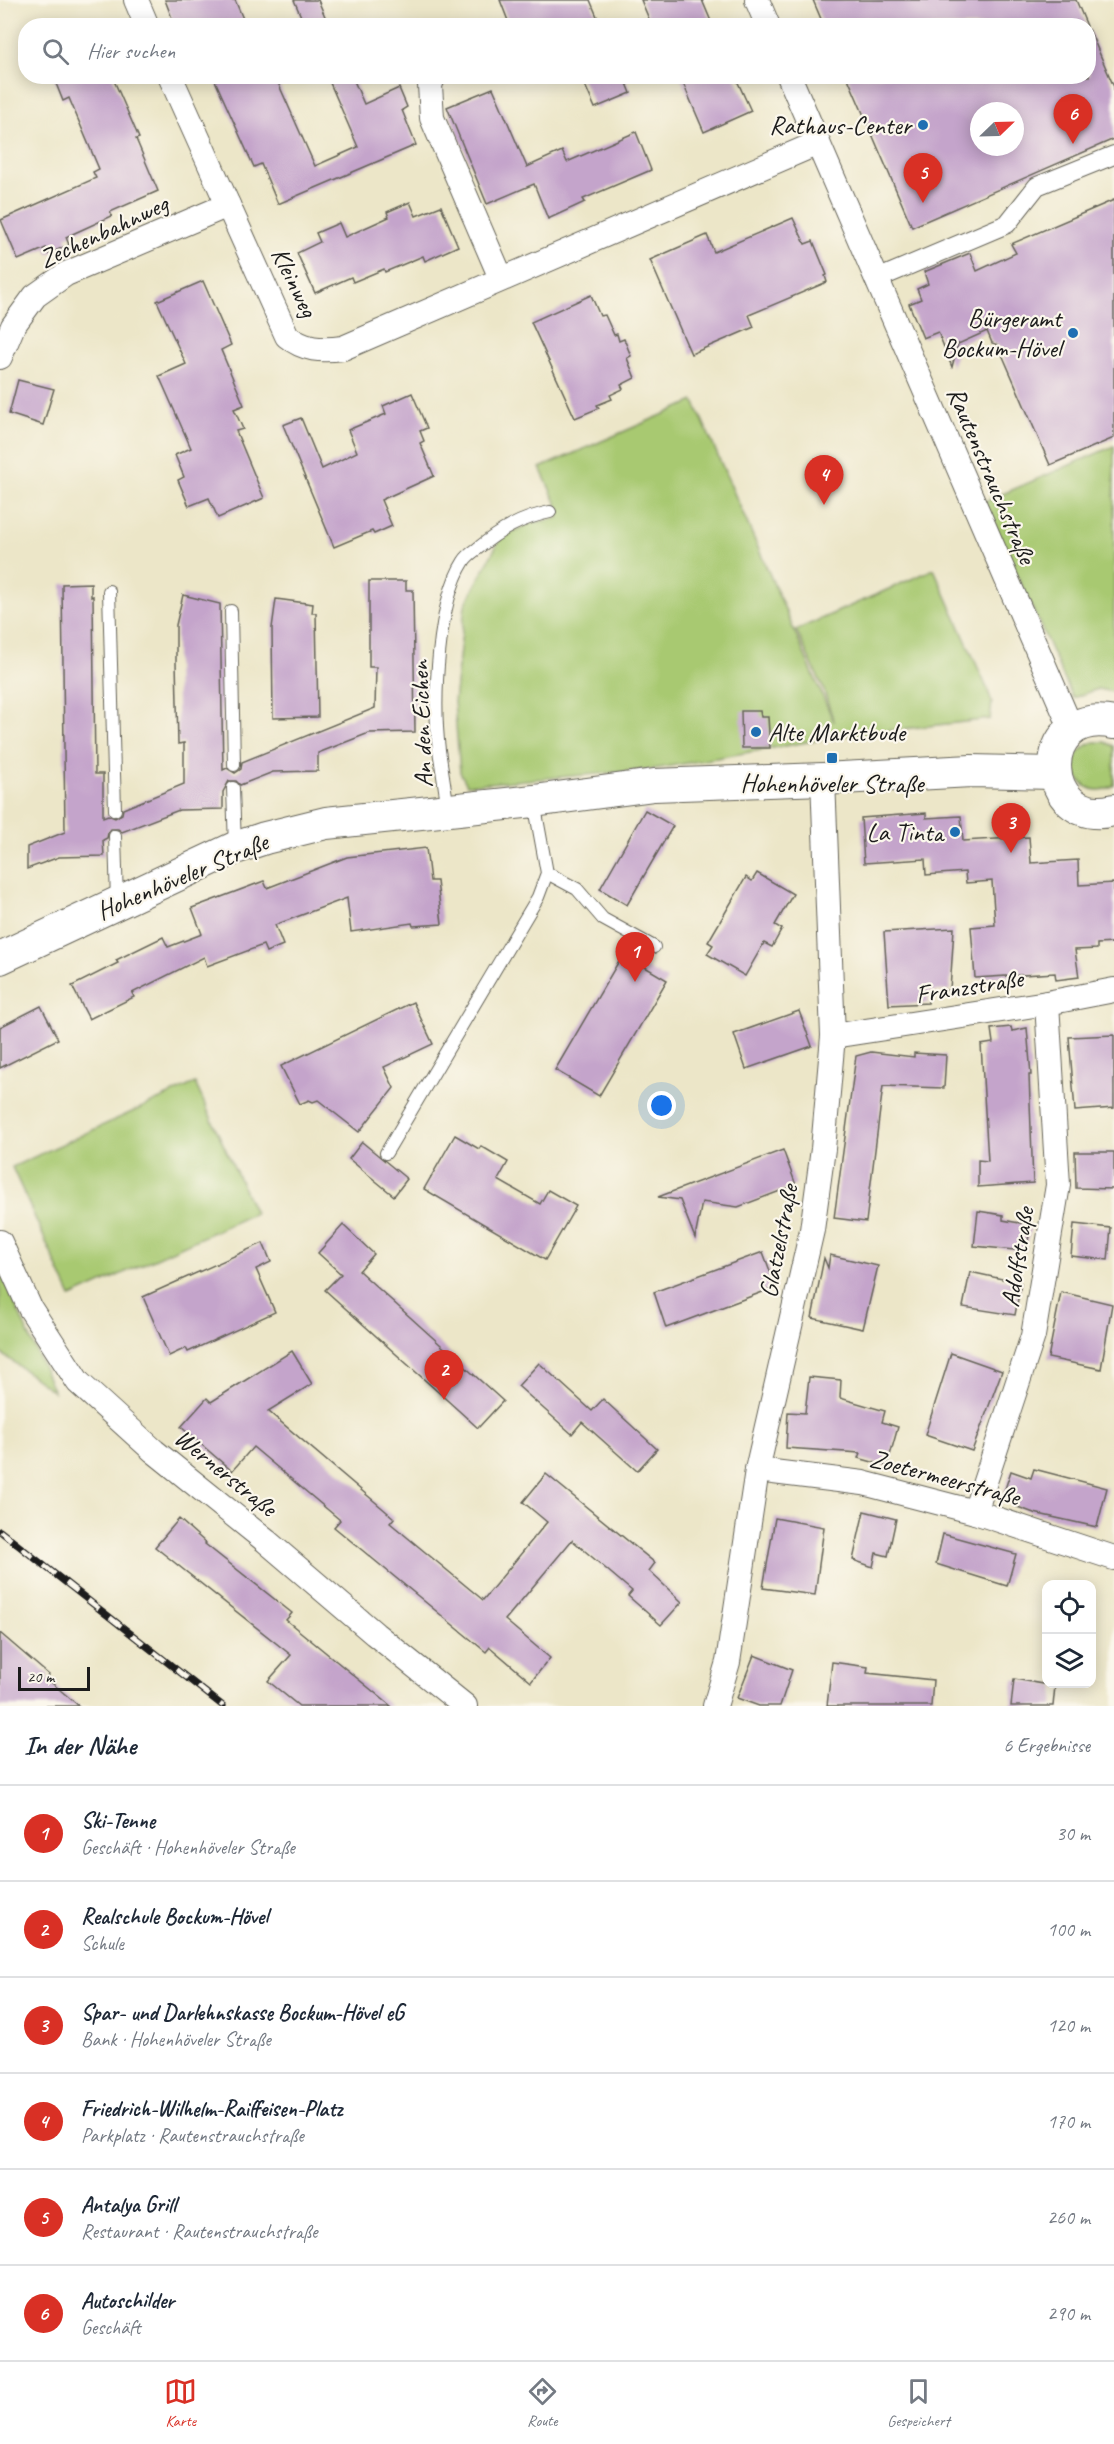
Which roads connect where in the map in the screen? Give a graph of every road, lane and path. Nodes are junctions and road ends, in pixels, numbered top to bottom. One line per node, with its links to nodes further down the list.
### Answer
1 (136, 0): 3 (street)
2 (757, 0): 4 (street)
3 (144, 18)
4 (765, 18)
5 (174, 84): 10 (street, Kleinweg)
6 (430, 84): 11 (street)
7 (792, 84): 8 (street, Rautenstrauchstraße)
8 (818, 143): 11 (street, Kleinweg); 12 (street, Rautenstrauchstraße)
9 (1114, 155): 12 (street)
10 (228, 205): 11 (street, Kleinweg); 13 (street, Zechenbahnweg)
11 (501, 278)
12 (877, 279): 18 (street, Rautenstrauchstraße)
13 (0, 357)
14 (550, 512): 24 (lane, An den Eichen)
15 (109, 591): 25 (lane)
16 (231, 611): 19 (lane)
17 (1114, 723): 18 (street)
18 (1072, 730): 20 (street)
19 (234, 765)
20 (1054, 773): 21 (street, Hohenhöveler Straße); 26 (street)
21 (823, 779): 23 (street, Hohenhöveler Straße); 35 (street, Glatzelstraße)
22 (233, 788): 28 (lane)
23 (534, 801): 24 (street, Hohenhöveler Straße); 29 (lane)
24 (448, 809): 28 (street, Hohenhöveler Straße)
25 (115, 810)
26 (1114, 810)
27 (115, 836): 30 (lane)
28 (235, 848): 30 (street, Hohenhöveler Straße)
29 (547, 873): 31 (lane); 36 (lane)
30 (117, 903): 32 (street, Hohenhöveler Straße)
31 (654, 947)
32 (0, 958)
33 (1114, 990): 34 (street, Franzstraße)
34 (1047, 1003): 35 (street, Franzstraße); 39 (street, Adolfstraße)
35 (833, 1036): 38 (street, Glatzelstraße)
36 (386, 1153)
37 (0, 1242): 41 (street, Wernerstraße)
38 (757, 1470): 39 (street, Zoetermeerstraße); 42 (street, Glatzelstraße)
39 (975, 1512): 40 (street, Zoetermeerstraße)
40 (1114, 1558)
41 (465, 1706)
42 (715, 1706)

